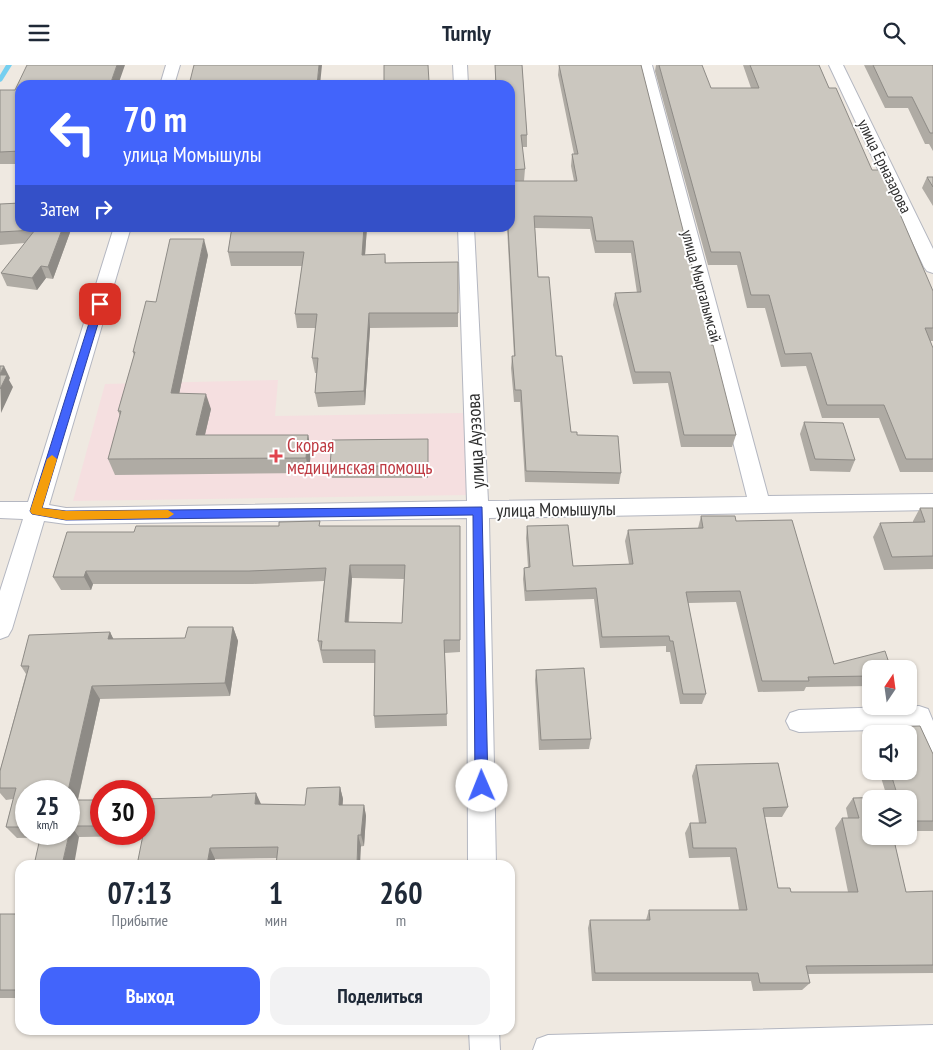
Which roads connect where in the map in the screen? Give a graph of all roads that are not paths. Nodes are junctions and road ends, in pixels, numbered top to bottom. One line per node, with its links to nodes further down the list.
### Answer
1 (173, 65): 5 (street)
2 (460, 65): 6 (street)
3 (645, 65): 11 (street, улица Мыргалымсай)
4 (836, 65): 9 (street, улица Ерназарова)
5 (168, 80)
6 (461, 80)
7 (121, 232): 14 (street)
8 (466, 232): 13 (street, улица Ауэзова)
9 (933, 267)
10 (933, 502): 11 (street, улица Момышулы)
11 (760, 506): 13 (street, улица Момышулы)
12 (0, 510): 14 (street, улица Момышулы)
13 (478, 510): 14 (street, улица Момышулы); 18 (street, улица Ауэзова)
14 (36, 511): 15 (street)
15 (0, 629)
16 (799, 721): 17 (street)
17 (933, 755)
18 (482, 860)
19 (484, 1035): 21 (street)
20 (933, 1040): 22 (street)
21 (484, 1050)
22 (548, 1050)

